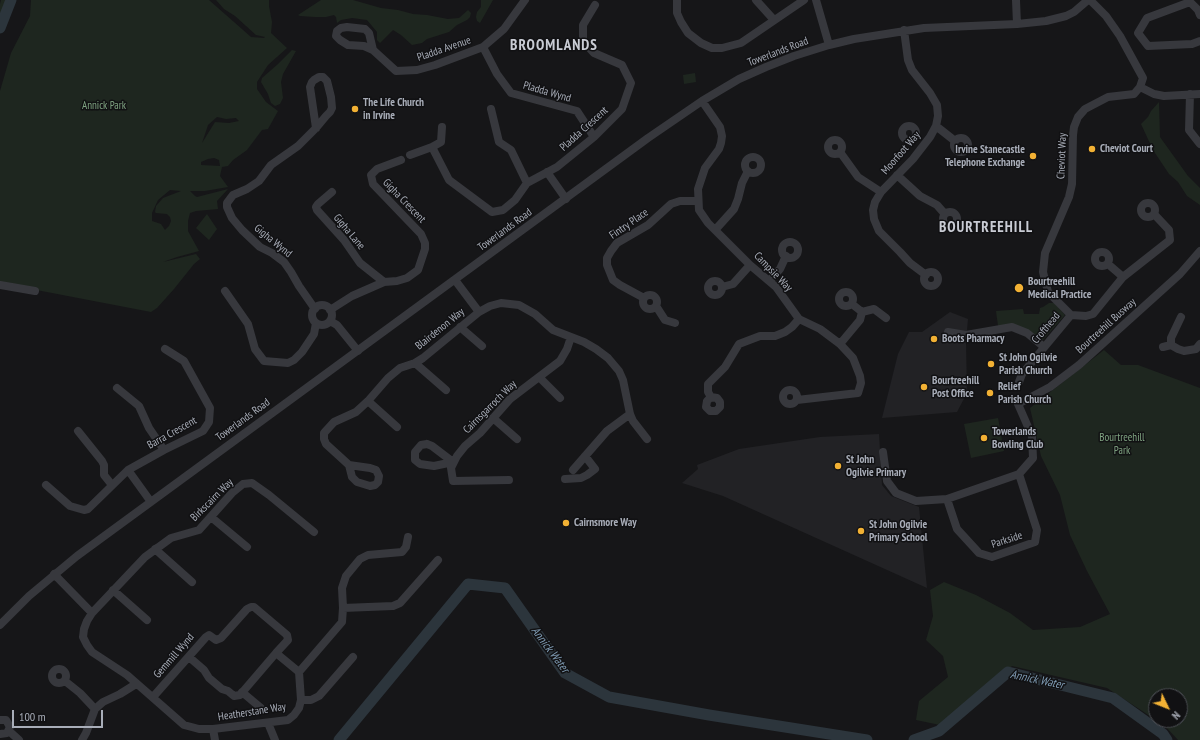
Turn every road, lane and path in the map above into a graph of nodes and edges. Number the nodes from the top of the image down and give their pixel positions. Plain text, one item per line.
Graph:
1 (525, 0) edge
2 (676, 0) edge
3 (756, 0) edge
4 (804, 0) edge
5 (816, 0) edge
6 (1016, 0) edge
7 (1089, 0) edge
8 (595, 5) dead end
9 (1200, 16) edge
10 (774, 20) junction
11 (1017, 24) junction
12 (904, 30) junction
13 (1200, 41) edge
14 (829, 45) junction
15 (483, 47) junction
16 (373, 50) dead end
17 (1140, 87) junction
18 (1190, 94) junction
19 (1200, 94) edge
20 (702, 101) junction
21 (491, 109) dead end
22 (936, 126) junction
23 (442, 127) dead end
24 (316, 128) junction
25 (594, 137) junction
26 (915, 137) dead end
27 (955, 140) dead end
28 (924, 144) junction
29 (1200, 144) edge
30 (432, 147) junction
31 (840, 152) dead end
32 (410, 155) dead end
33 (401, 160) dead end
34 (748, 171) dead end
35 (547, 172) junction
36 (897, 175) junction
37 (527, 183) junction
38 (332, 192) dead end
39 (881, 192) junction
40 (566, 199) junction
41 (698, 201) junction
42 (944, 213) dead end
43 (1154, 214) dead end
44 (716, 230) junction
45 (1200, 251) edge
46 (786, 256) dead end
47 (750, 264) junction
48 (1108, 264) dead end
49 (926, 275) dead end
50 (1123, 278) junction
51 (455, 280) junction
52 (769, 281) junction
53 (384, 282) junction
54 (0, 285) edge
55 (722, 287) dead end
56 (35, 291) dead end
57 (225, 291) dead end
58 (852, 304) dead end
59 (316, 309) junction
60 (330, 310) junction
61 (479, 312) junction
62 (862, 312) junction
63 (1070, 315) junction
64 (1182, 317) dead end
65 (886, 318) dead end
66 (799, 319) junction
67 (330, 321) junction
68 (316, 323) junction
69 (675, 323) dead end
70 (460, 327) junction
71 (948, 332) dead end
72 (571, 337) junction
73 (840, 344) junction
74 (1200, 344) edge
75 (482, 346) dead end
76 (1044, 347) junction
77 (165, 349) dead end
78 (358, 351) junction
79 (415, 363) junction
80 (539, 377) junction
81 (1019, 382) dead end
82 (117, 388) dead end
83 (446, 390) dead end
84 (711, 397) dead end
85 (560, 398) dead end
86 (797, 400) dead end
87 (368, 401) junction
88 (630, 414) junction
89 (493, 418) junction
90 (397, 427) dead end
91 (78, 431) dead end
92 (517, 438) dead end
93 (647, 439) dead end
94 (164, 450) junction
95 (883, 452) dead end
96 (586, 456) junction
97 (349, 465) dead end
98 (128, 470) junction
99 (573, 470) dead end
100 (1019, 474) junction
101 (565, 479) dead end
102 (509, 480) dead end
103 (46, 485) dead end
104 (112, 485) junction
105 (947, 499) junction
106 (151, 502) junction
107 (211, 517) junction
108 (314, 532) dead end
109 (408, 537) dead end
110 (247, 547) dead end
111 (155, 549) junction
112 (438, 560) dead end
113 (54, 574) junction
114 (192, 582) dead end
115 (114, 590) junction
116 (343, 608) junction
117 (92, 613) junction
118 (147, 620) dead end
119 (0, 625) edge
120 (276, 653) junction
121 (189, 657) junction
122 (354, 657) dead end
123 (299, 672) junction
124 (65, 681) dead end
125 (136, 684) junction
126 (240, 694) junction
127 (153, 697) junction
128 (301, 700) junction
129 (261, 708) dead end
130 (95, 709) junction
131 (0, 720) edge
132 (268, 722) junction
133 (213, 729) junction
134 (9, 731) junction
135 (0, 734) edge
136 (20, 740) edge
137 (82, 740) edge
138 (215, 740) edge
139 (275, 740) edge

1 - 15 street
2 - 10 street
3 - 10 street
4 - 10 street
5 - 14 street
6 - 11 street
7 - 11 street, Towerlands Road
7 - 17 street
8 - 25 street, Pladda Crescent
9 - 13 street
11 - 12 street, Towerlands Road
12 - 14 street, Towerlands Road
12 - 22 street
14 - 20 street, Towerlands Road
15 - 16 street, Pladda Avenue
15 - 25 street, Pladda Wynd
17 - 18 street
17 - 63 street, Cheviot Way
18 - 19 street
18 - 29 street
20 - 40 street, Towerlands Road
20 - 41 street, Campsie Way
21 - 37 street
22 - 27 street
22 - 28 street, Moorfoot Way
23 - 30 street
24 - 24 street
24 - 59 street, Gigha Wynd
25 - 35 street, Pladda Crescent
26 - 28 street
28 - 36 street, Moorfoot Way
30 - 32 street
30 - 37 street
31 - 39 street
33 - 53 street, Gigha Crescent
34 - 44 street
35 - 37 street, Pladda Crescent
35 - 40 street
36 - 39 street, Moorfoot Way
36 - 42 street
38 - 53 street, Gigha Lane
39 - 49 street, Moorfoot Way
40 - 51 street, Towerlands Road
41 - 44 street, Campsie Way
41 - 69 street, Fintry Place
43 - 50 street
44 - 47 street, Campsie Way
45 - 100 street, Bourtreehill Busway
46 - 52 street
47 - 52 street, Campsie Way
47 - 55 street
48 - 50 street
50 - 63 street
51 - 61 street, Blairdenon Way
51 - 78 street, Towerlands Road
52 - 66 street, Campsie Way
53 - 60 street, Gigha Crescent
54 - 56 street
57 - 68 street
58 - 62 street
59 - 60 street
59 - 68 street
60 - 67 street
61 - 70 street, Blairdenon Way
61 - 72 street
62 - 65 street
62 - 73 street
63 - 76 street, Crofthead
64 - 74 street
66 - 73 street, Campsie Way
66 - 84 street
67 - 68 street
67 - 78 street
70 - 75 street
70 - 79 street, Blairdenon Way
71 - 76 street
72 - 80 street, Cairnsgarroch Way
72 - 88 street
73 - 86 street, Campsie Way
76 - 81 street, Crofthead
77 - 94 street, Barra Crescent
78 - 106 street, Towerlands Road
79 - 83 street
79 - 87 street, Blairdenon Way
80 - 85 street
80 - 89 street, Cairnsgarroch Way
82 - 94 street
87 - 90 street
87 - 97 street, Blairdenon Way
88 - 93 street
88 - 96 street
89 - 92 street
89 - 102 street, Cairnsgarroch Way
91 - 104 street
94 - 98 street, Barra Crescent
95 - 105 street
96 - 99 street
96 - 101 street
98 - 104 street, Barra Crescent
98 - 106 street
100 - 105 street
100 - 105 street, Parkside
103 - 104 street, Barra Crescent
106 - 113 street, Towerlands Road
107 - 108 street, Birkscairn Way
107 - 110 street
107 - 111 street, Birkscairn Way
109 - 116 street
111 - 114 street
111 - 115 street, Birkscairn Way
112 - 116 street
113 - 117 street
113 - 119 street, Towerlands Road
115 - 117 street, Birkscairn Way
115 - 118 street
116 - 123 street
117 - 125 street, Heatherstane Way
120 - 121 street, Gemmill Wynd
120 - 123 street
120 - 126 street, Gemmill Wynd
121 - 126 street
121 - 127 street, Gemmill Wynd
122 - 128 street
123 - 128 street, Heatherstane Way
124 - 130 street
125 - 127 street, Heatherstane Way
125 - 130 street
126 - 129 street
127 - 133 street, Heatherstane Way
128 - 132 street, Heatherstane Way
130 - 137 street
131 - 134 street
132 - 133 street, Heatherstane Way
132 - 139 street
133 - 138 street, Heatherstane Way
134 - 135 street
134 - 136 street

